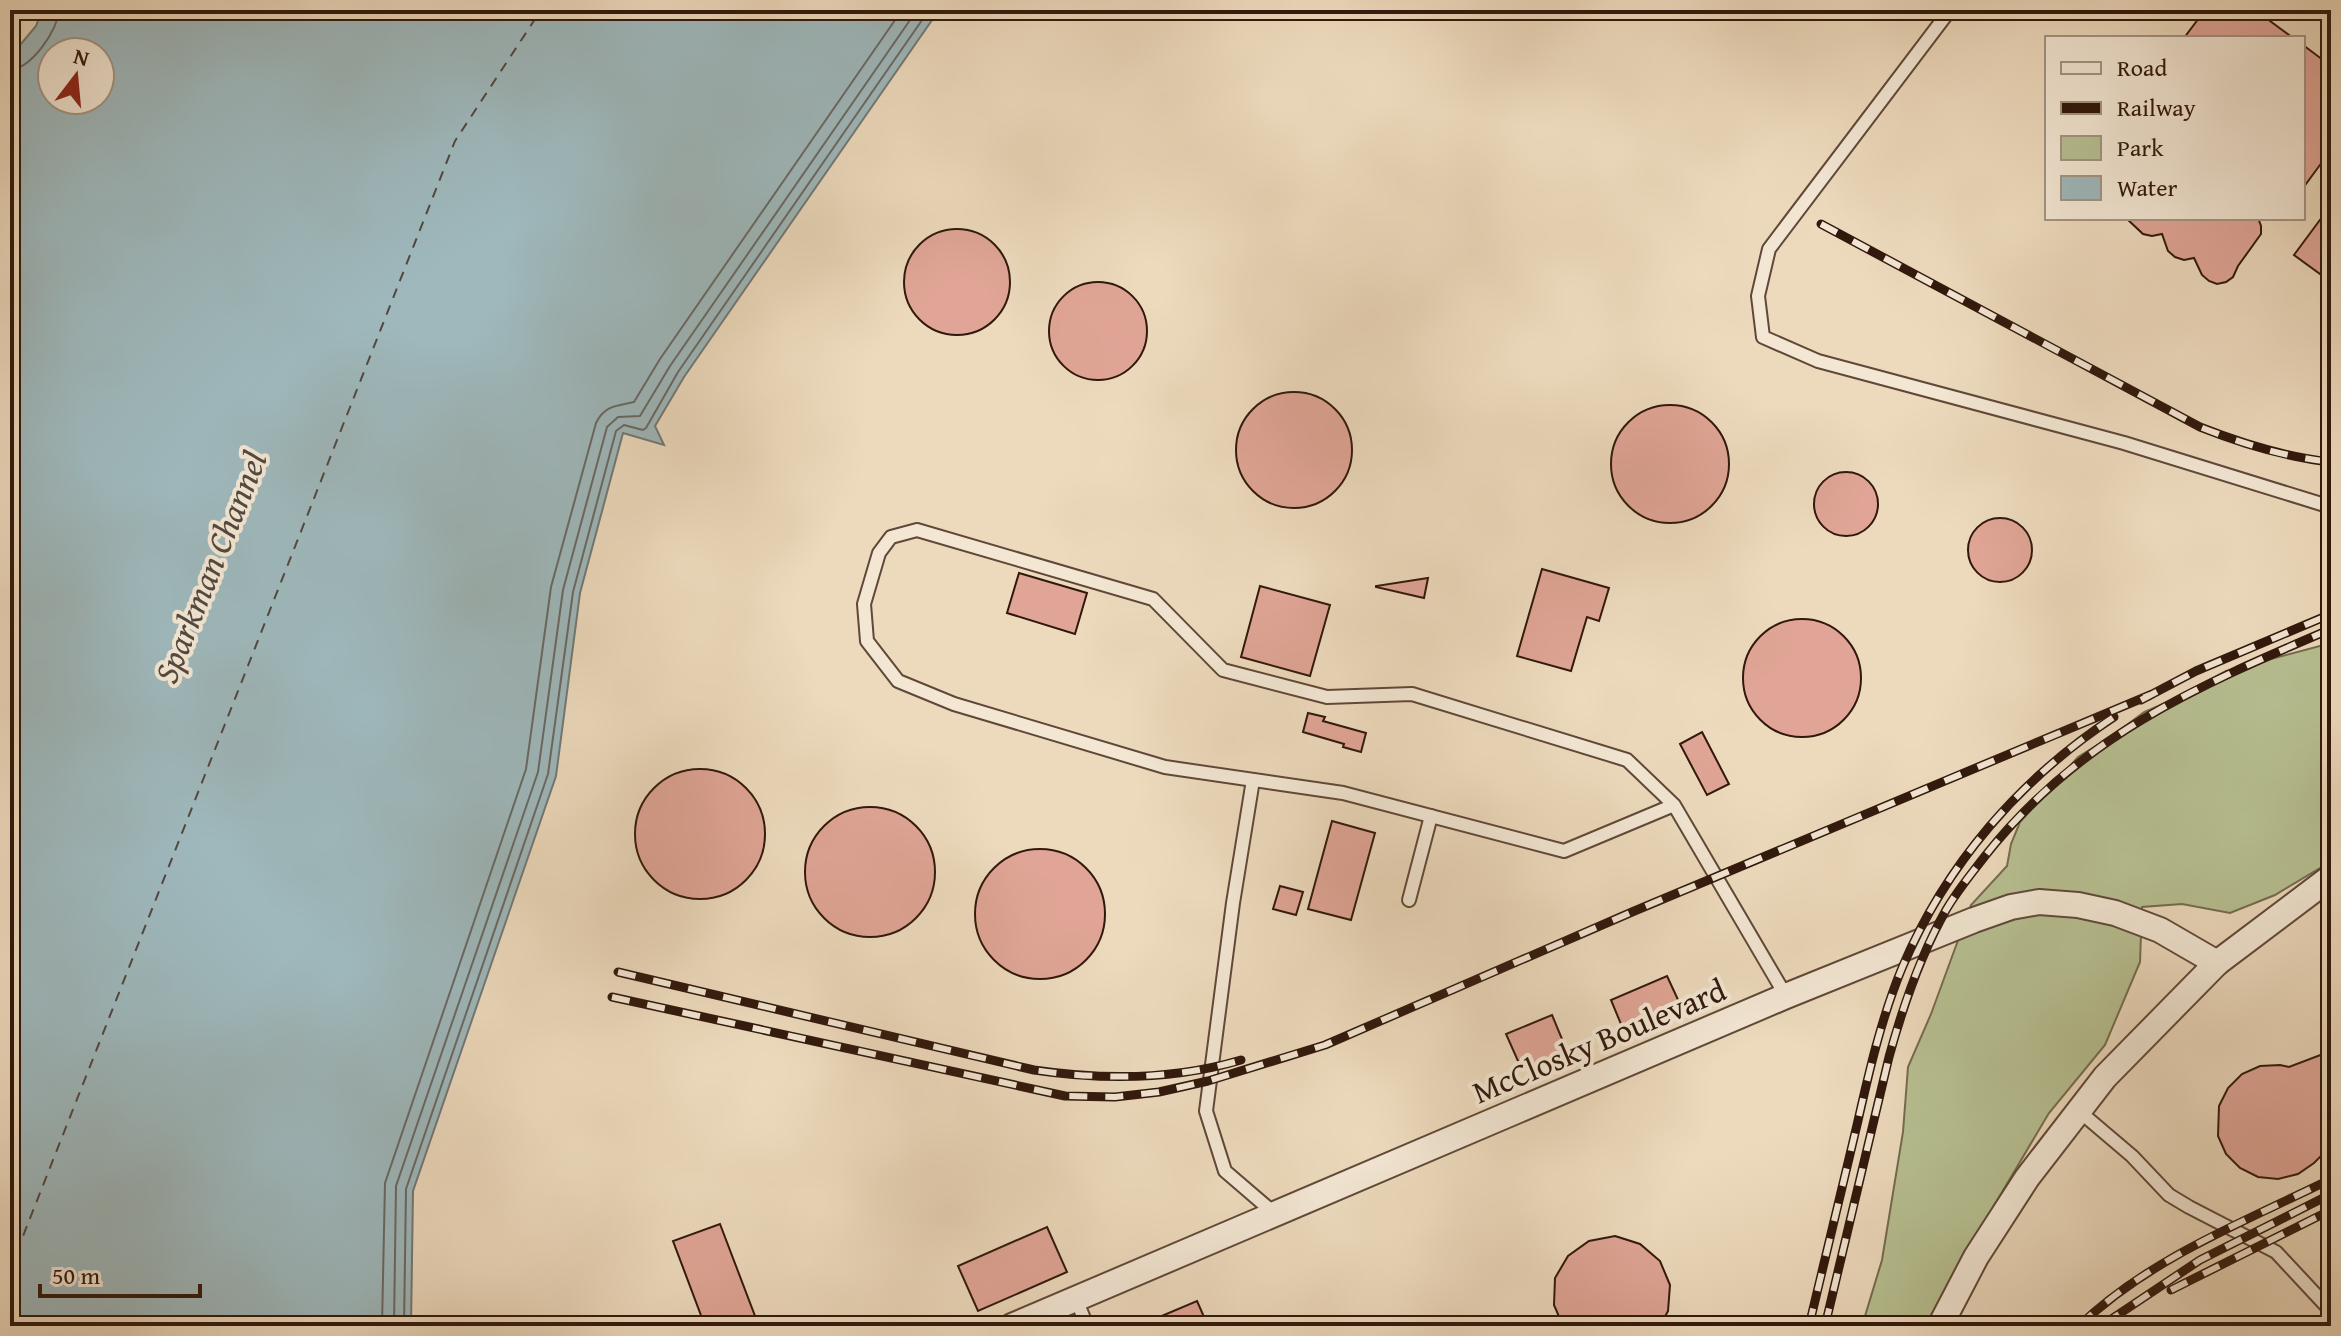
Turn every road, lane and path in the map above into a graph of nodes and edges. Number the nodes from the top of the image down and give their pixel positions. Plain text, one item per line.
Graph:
1 (1950, 10) edge
2 (2331, 507) edge
3 (1253, 780) junction
4 (1674, 805) junction
5 (1431, 816) junction
6 (2331, 877) edge
7 (1409, 900) dead end
8 (2217, 963) junction
9 (1786, 996) junction
10 (2079, 1111) junction
11 (1275, 1214) junction
12 (1076, 1299) junction
13 (2331, 1311) edge
14 (1020, 1324) edge
15 (1087, 1326) edge
16 (1940, 1326) edge

1 - 2 lane
3 - 4 lane
3 - 5 lane
3 - 11 lane
4 - 5 lane
4 - 9 lane
5 - 7 lane
6 - 8 street
8 - 9 street, McClosky Boulevard
8 - 10 street
9 - 11 street, McClosky Boulevard
10 - 13 lane
10 - 16 street
11 - 12 street, McClosky Boulevard
12 - 14 street, McClosky Boulevard
12 - 15 lane

